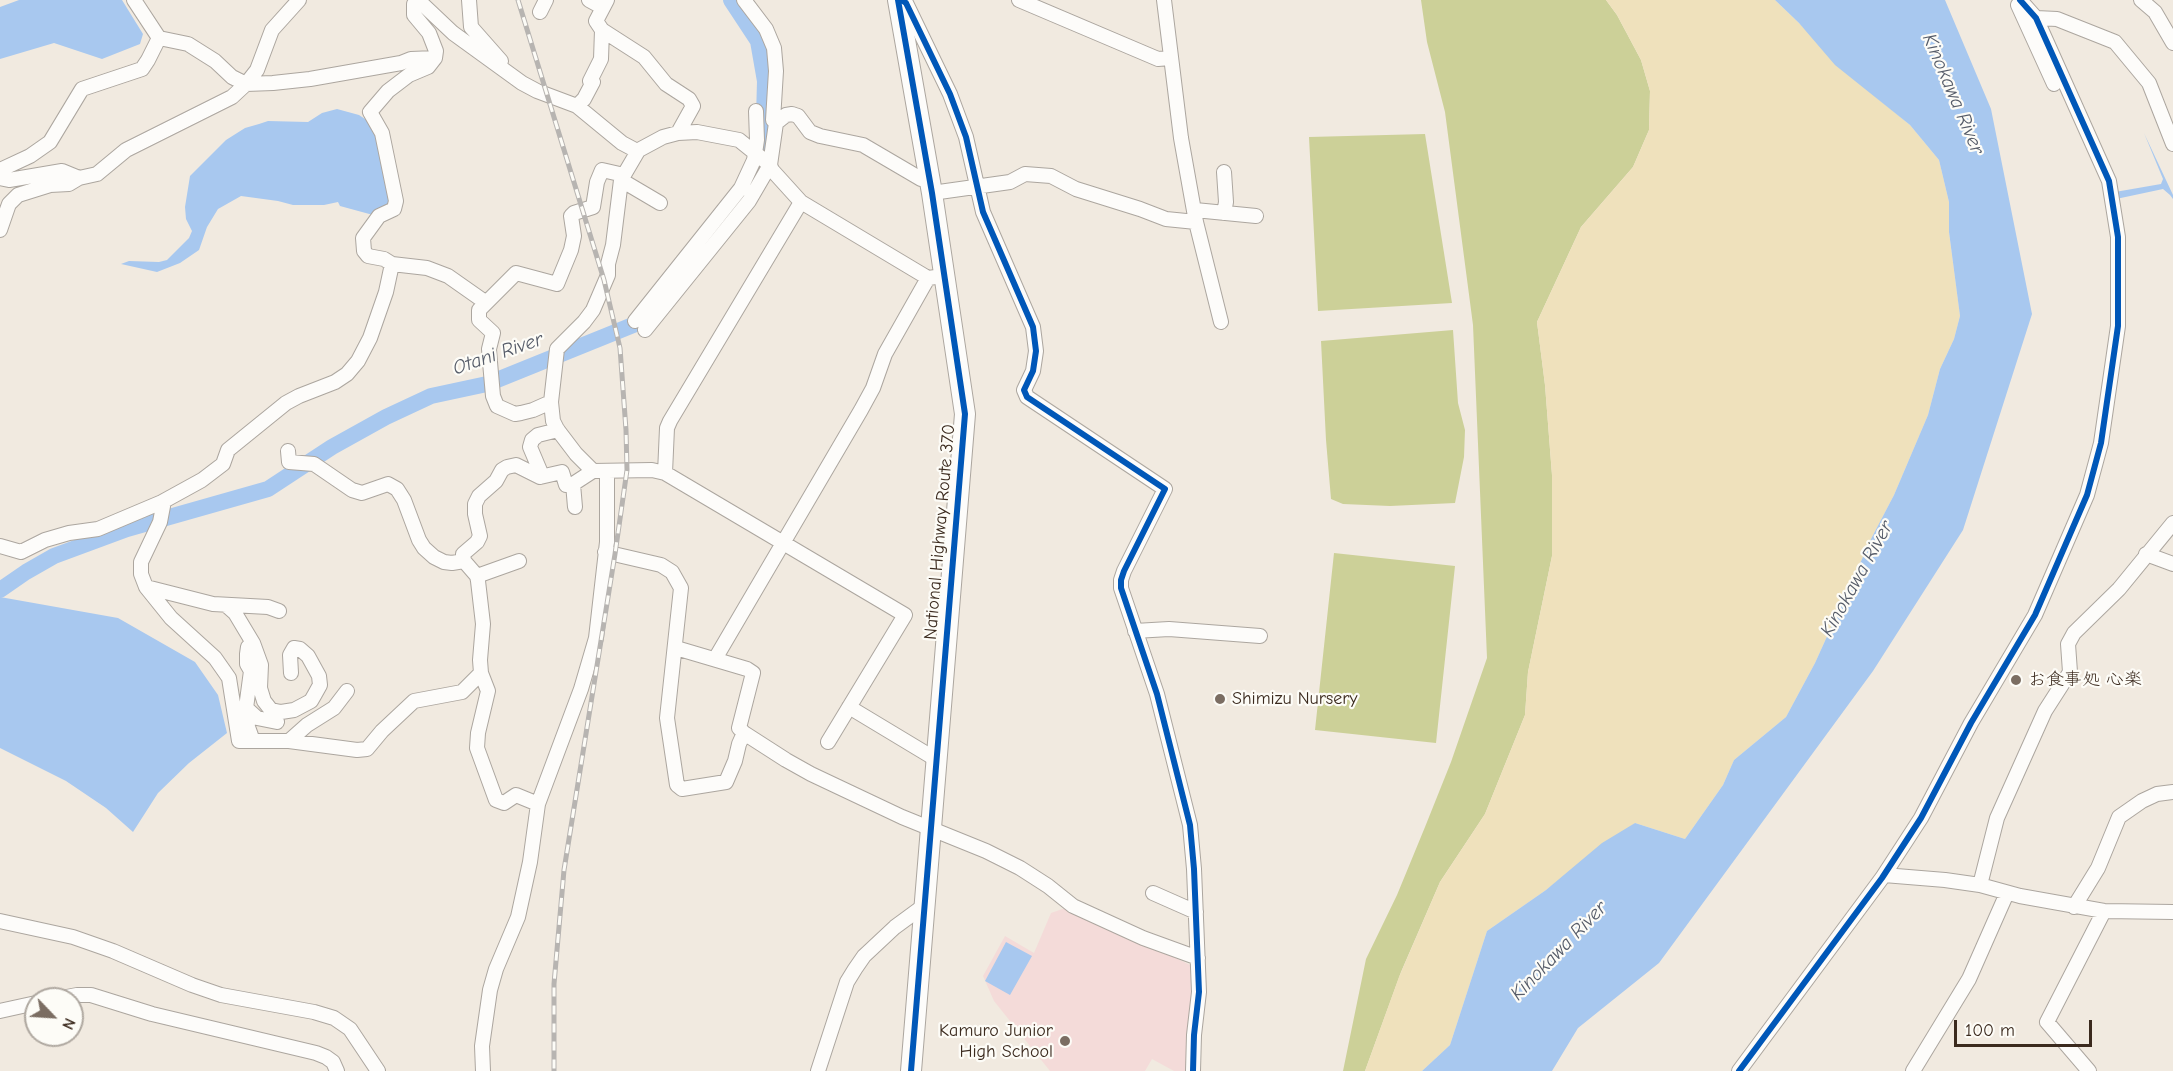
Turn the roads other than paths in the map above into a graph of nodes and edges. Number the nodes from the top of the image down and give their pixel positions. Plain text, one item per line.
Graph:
1 (134, 0) edge
2 (299, 0) edge
3 (418, 0) edge
4 (469, 0) edge
5 (589, 0) edge
6 (744, 0) edge
7 (900, 0) edge
8 (1019, 0) edge
9 (1164, 0) edge
10 (2018, 0) edge
11 (2141, 0) edge
12 (604, 4) edge
13 (2036, 18) junction
14 (602, 30) junction
15 (159, 38) junction
16 (2173, 43) edge
17 (435, 58) junction
18 (1170, 58) junction
19 (403, 63) junction
20 (413, 74) junction
21 (246, 84) junction
22 (2054, 84) dead end
23 (539, 92) junction
24 (577, 106) junction
25 (756, 111) dead end
26 (776, 123) junction
27 (678, 133) junction
28 (2173, 144) edge
29 (638, 151) junction
30 (762, 160) junction
31 (0, 170) edge
32 (1224, 172) dead end
33 (622, 177) junction
34 (0, 178) edge
35 (79, 178) junction
36 (930, 186) junction
37 (977, 186) junction
38 (801, 202) junction
39 (660, 203) dead end
40 (1224, 213) junction
41 (1196, 216) junction
42 (1256, 216) dead end
43 (0, 230) edge
44 (392, 264) junction
45 (936, 277) junction
46 (485, 302) junction
47 (1221, 322) dead end
48 (550, 402) junction
49 (558, 430) junction
50 (288, 451) dead end
51 (600, 471) junction
52 (665, 473) junction
53 (540, 477) junction
54 (573, 484) junction
55 (164, 501) junction
56 (575, 507) dead end
57 (2173, 523) edge
58 (783, 542) junction
59 (0, 546) edge
60 (605, 552) junction
61 (2146, 554) junction
62 (464, 561) junction
63 (519, 561) dead end
64 (2173, 564) edge
65 (477, 576) junction
66 (146, 587) junction
67 (226, 605) junction
68 (279, 611) dead end
69 (1135, 631) junction
70 (1260, 636) dead end
71 (253, 643) junction
72 (675, 648) junction
73 (715, 659) junction
74 (291, 673) dead end
75 (481, 673) junction
76 (347, 691) dead end
77 (849, 707) junction
78 (246, 708) junction
79 (277, 722) dead end
80 (744, 733) junction
81 (253, 741) junction
82 (289, 741) junction
83 (828, 742) dead end
84 (937, 760) junction
85 (2173, 792) edge
86 (538, 804) junction
87 (931, 829) junction
88 (1884, 875) junction
89 (1980, 885) junction
90 (1153, 893) dead end
91 (2007, 893) junction
92 (925, 905) junction
93 (2074, 907) junction
94 (2104, 911) junction
95 (1196, 912) junction
96 (2173, 912) edge
97 (0, 921) edge
98 (1198, 958) junction
99 (84, 995) edge
100 (24, 1006) edge
101 (0, 1011) edge
102 (337, 1071) edge
103 (378, 1071) edge
104 (483, 1071) edge
105 (818, 1071) edge
106 (911, 1071) edge
107 (1193, 1071) edge
108 (1739, 1071) edge
109 (1913, 1071) edge
110 (2089, 1071) edge

1 - 15 street
2 - 21 street
3 - 17 street
3 - 23 street
4 - 23 street
5 - 12 street
6 - 26 street
7 - 36 highway, National Highway Route 370
7 - 37 street
8 - 18 street
9 - 18 street
10 - 13 street
10 - 22 street
11 - 16 street
12 - 14 street
13 - 28 street
13 - 88 street
14 - 24 street
14 - 27 street
15 - 21 street
15 - 31 street
17 - 19 street
17 - 20 street
18 - 41 street
19 - 20 street
19 - 21 street
20 - 44 street
21 - 35 street
23 - 24 street
24 - 29 street
25 - 30 street
26 - 30 street
26 - 36 street
27 - 29 street
27 - 30 street
29 - 33 street
30 - 30 street
30 - 38 street
32 - 40 street
33 - 39 street
33 - 46 street
33 - 48 street
34 - 35 street
35 - 43 street
36 - 37 street
36 - 45 highway, National Highway Route 370
37 - 41 street
37 - 69 street
38 - 45 street
38 - 52 street
40 - 41 street
40 - 42 street
41 - 47 street
44 - 46 street
44 - 55 street
45 - 58 street
45 - 84 highway, National Highway Route 370
46 - 48 street
48 - 49 street
49 - 51 street
49 - 53 street
50 - 62 street
51 - 52 street
51 - 54 street
51 - 60 street
52 - 58 street
53 - 54 street
53 - 62 street
54 - 56 street
55 - 59 street
55 - 66 street
57 - 61 street
58 - 73 street
58 - 77 street
60 - 72 street
60 - 86 street
61 - 64 street
61 - 89 street
62 - 65 street
63 - 65 street
65 - 75 street
66 - 67 street
66 - 81 street
67 - 68 street
67 - 71 street
69 - 70 street
69 - 95 street
71 - 74 street
71 - 78 street
72 - 73 street
72 - 80 street
73 - 80 street
75 - 82 street
75 - 86 street
76 - 82 street
77 - 83 street
77 - 84 street
78 - 79 street
78 - 81 street
80 - 87 street
81 - 82 street
84 - 87 highway, National Highway Route 370
85 - 93 street
86 - 104 street
87 - 92 highway, National Highway Route 370
87 - 98 street
88 - 89 street
88 - 108 street
89 - 91 street
90 - 95 street
91 - 93 street
91 - 109 street
92 - 105 street
92 - 106 highway, National Highway Route 370
93 - 94 street
94 - 96 street
94 - 110 street
95 - 98 street
97 - 103 street
98 - 107 street
99 - 102 street
100 - 101 street

